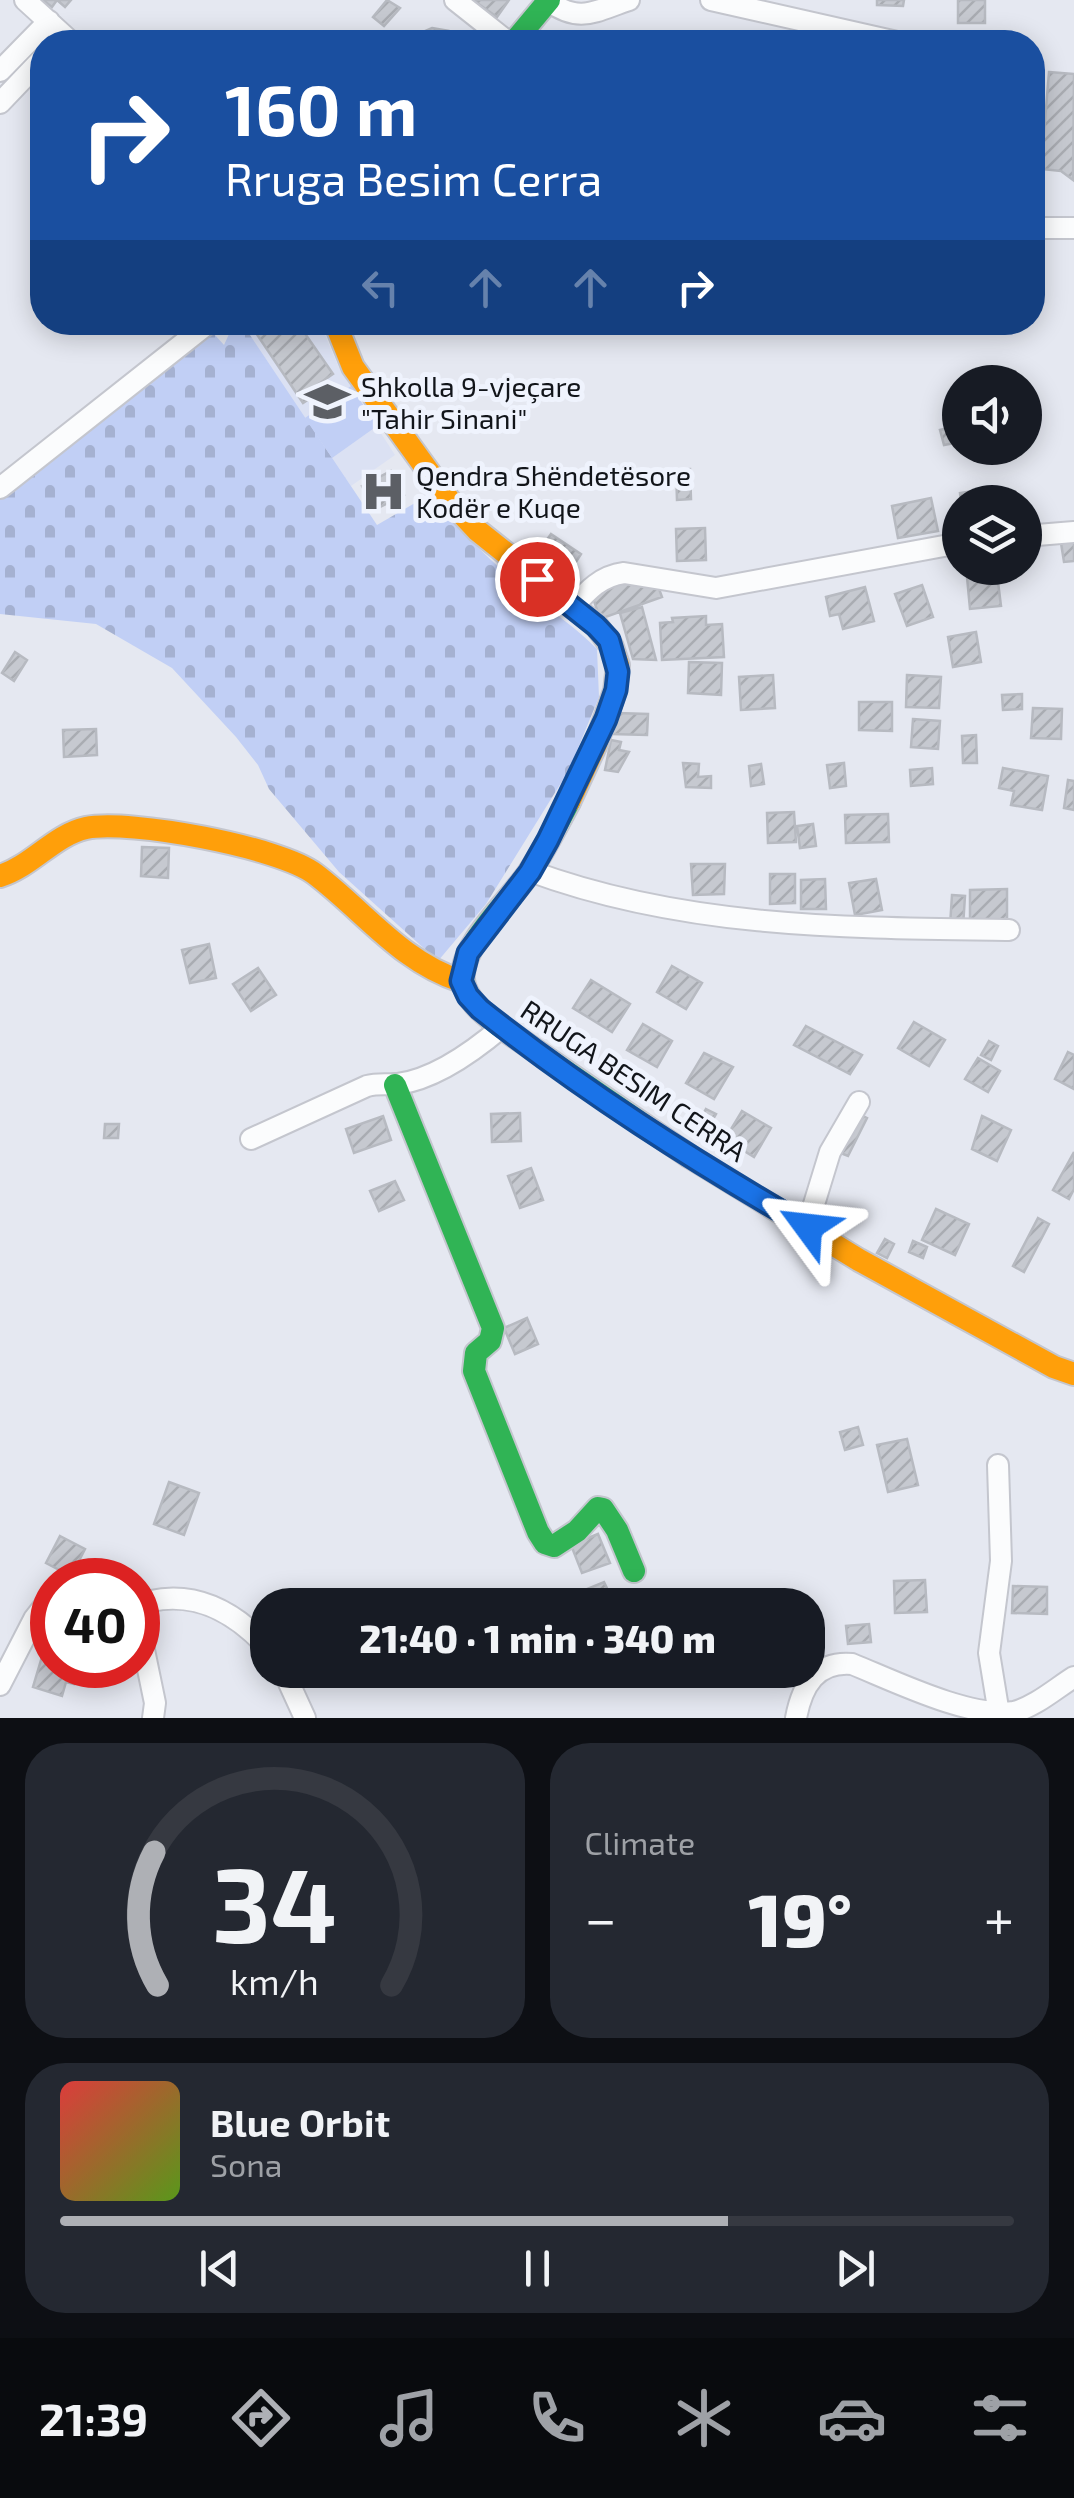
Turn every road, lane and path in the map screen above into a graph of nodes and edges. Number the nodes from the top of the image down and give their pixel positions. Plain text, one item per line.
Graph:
1 (24, 0) edge
2 (455, 0) edge
3 (548, 0) edge
4 (629, 0) edge
5 (711, 0) edge
6 (48, 21) junction
7 (39, 30) edge
8 (56, 30) edge
9 (495, 30) edge
10 (522, 30) edge
11 (849, 30) edge
12 (30, 40) edge
13 (0, 71) edge
14 (30, 72) edge
15 (0, 103) edge
16 (1045, 228) edge
17 (1074, 228) edge
18 (194, 335) edge
19 (340, 335) edge
20 (0, 488) edge
21 (1074, 532) edge
22 (1042, 535) edge
23 (942, 546) edge
24 (574, 607) junction
25 (530, 872) junction
26 (0, 876) edge
27 (1009, 930) dead end
28 (461, 981) junction
29 (502, 1026) junction
30 (395, 1084) junction
31 (859, 1102) dead end
32 (252, 1139) dead end
33 (808, 1227) junction
34 (1074, 1374) edge
35 (998, 1465) dead end
36 (634, 1570) dead end
37 (160, 1598) edge
38 (30, 1627) edge
39 (250, 1631) edge
40 (1074, 1677) edge
41 (0, 1685) edge
42 (152, 1688) edge
43 (291, 1688) edge
44 (999, 1714) junction
45 (154, 1718) edge
46 (305, 1718) edge
47 (796, 1718) edge

1 - 6 street
2 - 9 street
3 - 4 street
3 - 10 street
5 - 11 street
6 - 7 street
6 - 8 street
12 - 13 street
14 - 15 street
16 - 17 street
18 - 20 street
19 - 24 street
21 - 22 street
23 - 24 street
24 - 25 street
25 - 27 street
25 - 28 street
26 - 28 street
28 - 29 street, RRUGA BESIM CERRA
29 - 30 street
29 - 33 street, RRUGA BESIM CERRA
30 - 32 street
30 - 36 street
31 - 33 street
33 - 34 street, RRUGA BESIM CERRA
35 - 44 street
37 - 39 street
38 - 41 street
40 - 44 street
42 - 45 street
43 - 46 street
44 - 47 street

